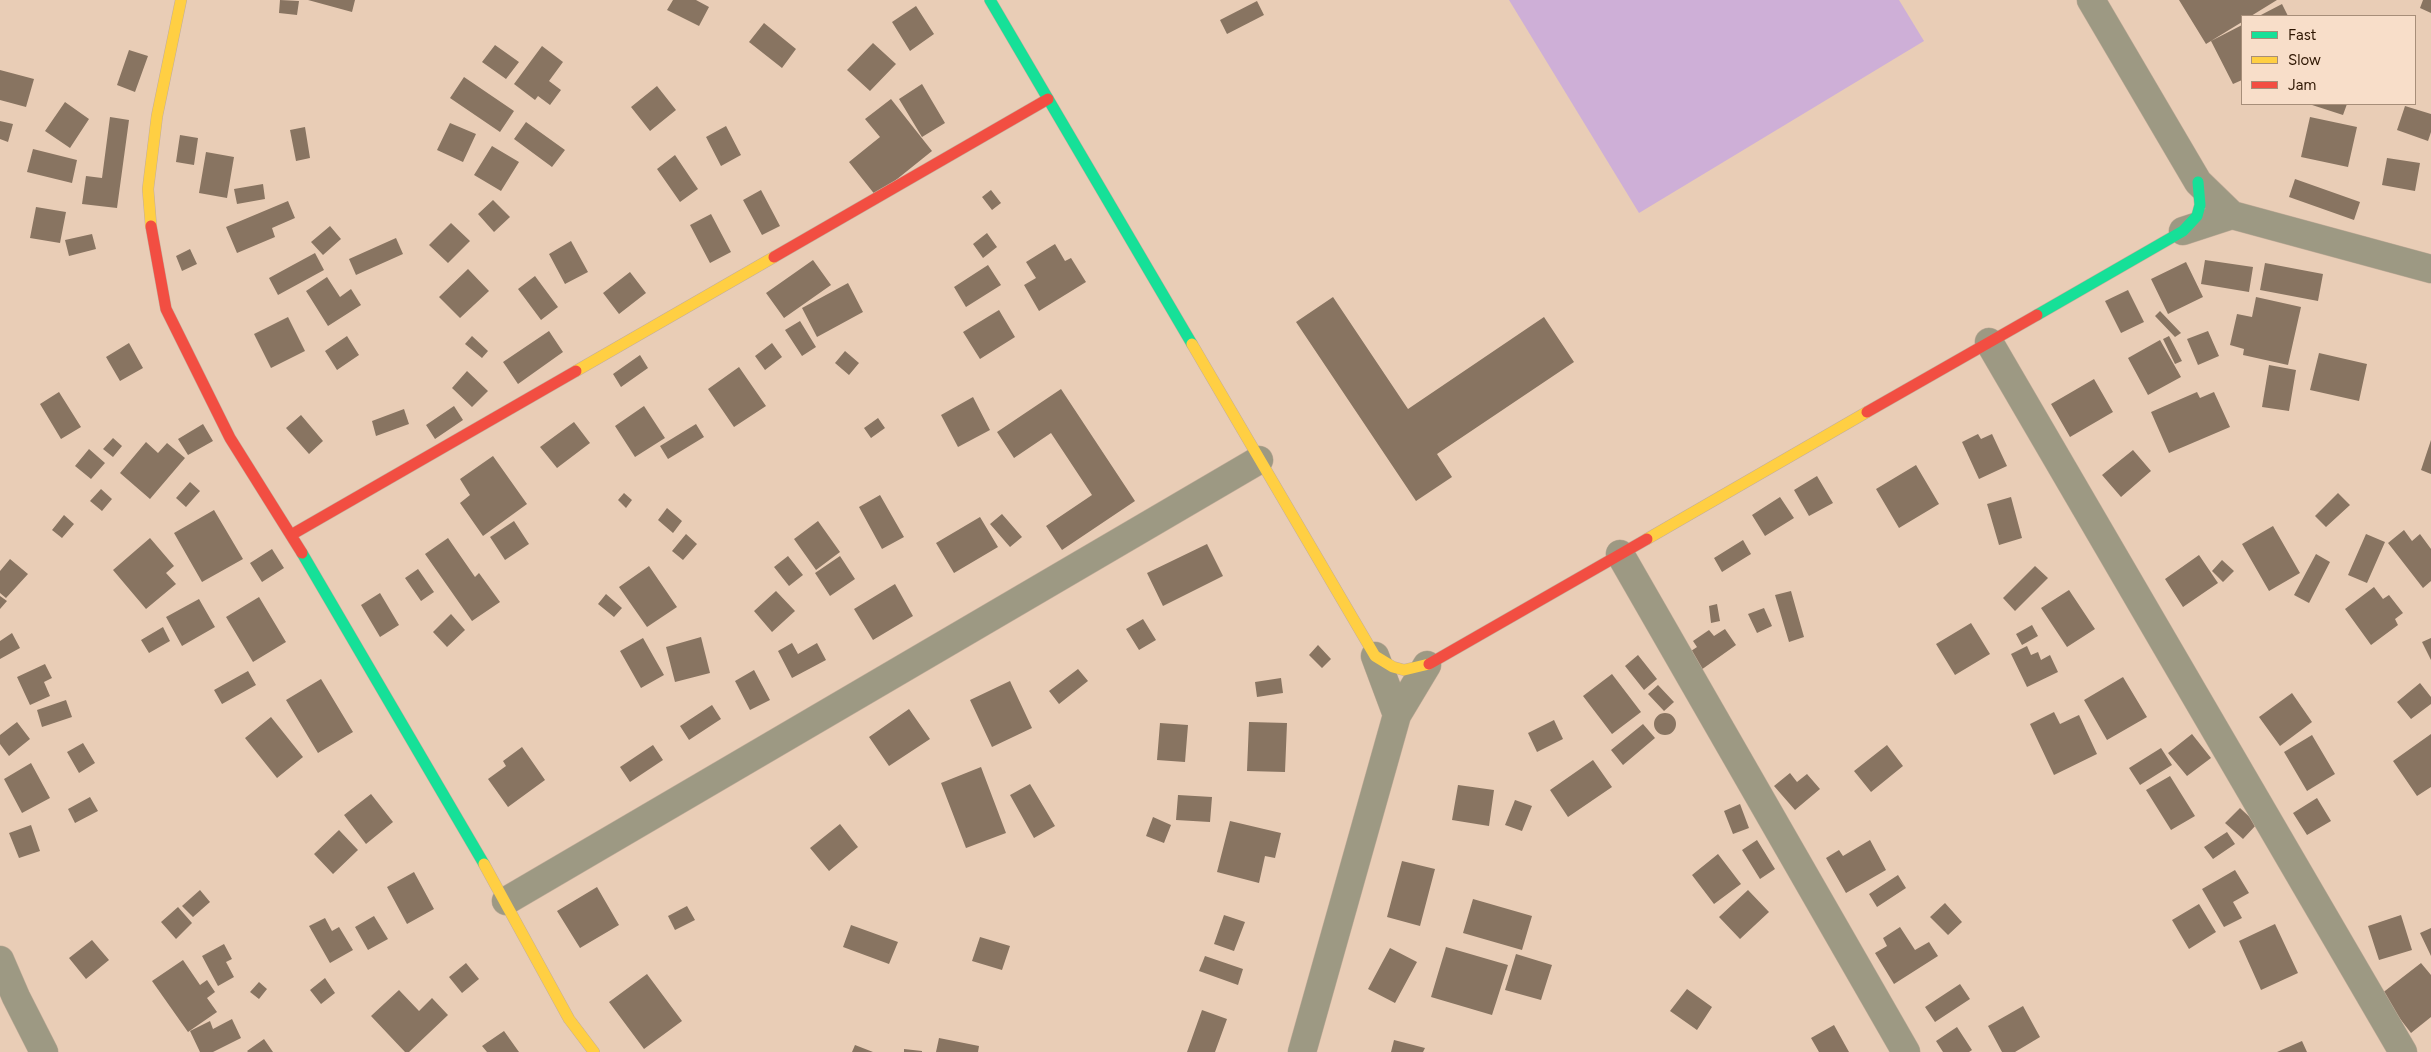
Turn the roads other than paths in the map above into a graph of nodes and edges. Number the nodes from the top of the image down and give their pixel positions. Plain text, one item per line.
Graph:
1 (181, 0) edge
2 (990, 0) edge
3 (2091, 0) edge
4 (1048, 99) junction
5 (2198, 182) junction
6 (2232, 215) junction
7 (2183, 231) junction
8 (2431, 269) edge
9 (1989, 342) junction
10 (1260, 460) junction
11 (292, 535) junction
12 (1620, 554) junction
13 (1375, 656) junction
14 (1427, 665) junction
15 (1397, 714) junction
16 (506, 901) junction
17 (0, 960) edge
18 (44, 1052) edge
19 (594, 1052) edge
20 (1302, 1052) edge
21 (1906, 1052) edge
22 (2402, 1052) edge

1 - 11 street
2 - 4 street
3 - 5 street
4 - 10 street
4 - 11 street
5 - 6 street
5 - 7 street
6 - 7 street
6 - 8 street
7 - 9 street
9 - 12 street
9 - 22 street
10 - 13 street
10 - 16 street
11 - 16 street
12 - 14 street
12 - 21 street
13 - 14 street
13 - 15 street
14 - 15 street
15 - 20 street
16 - 19 street
17 - 18 street

